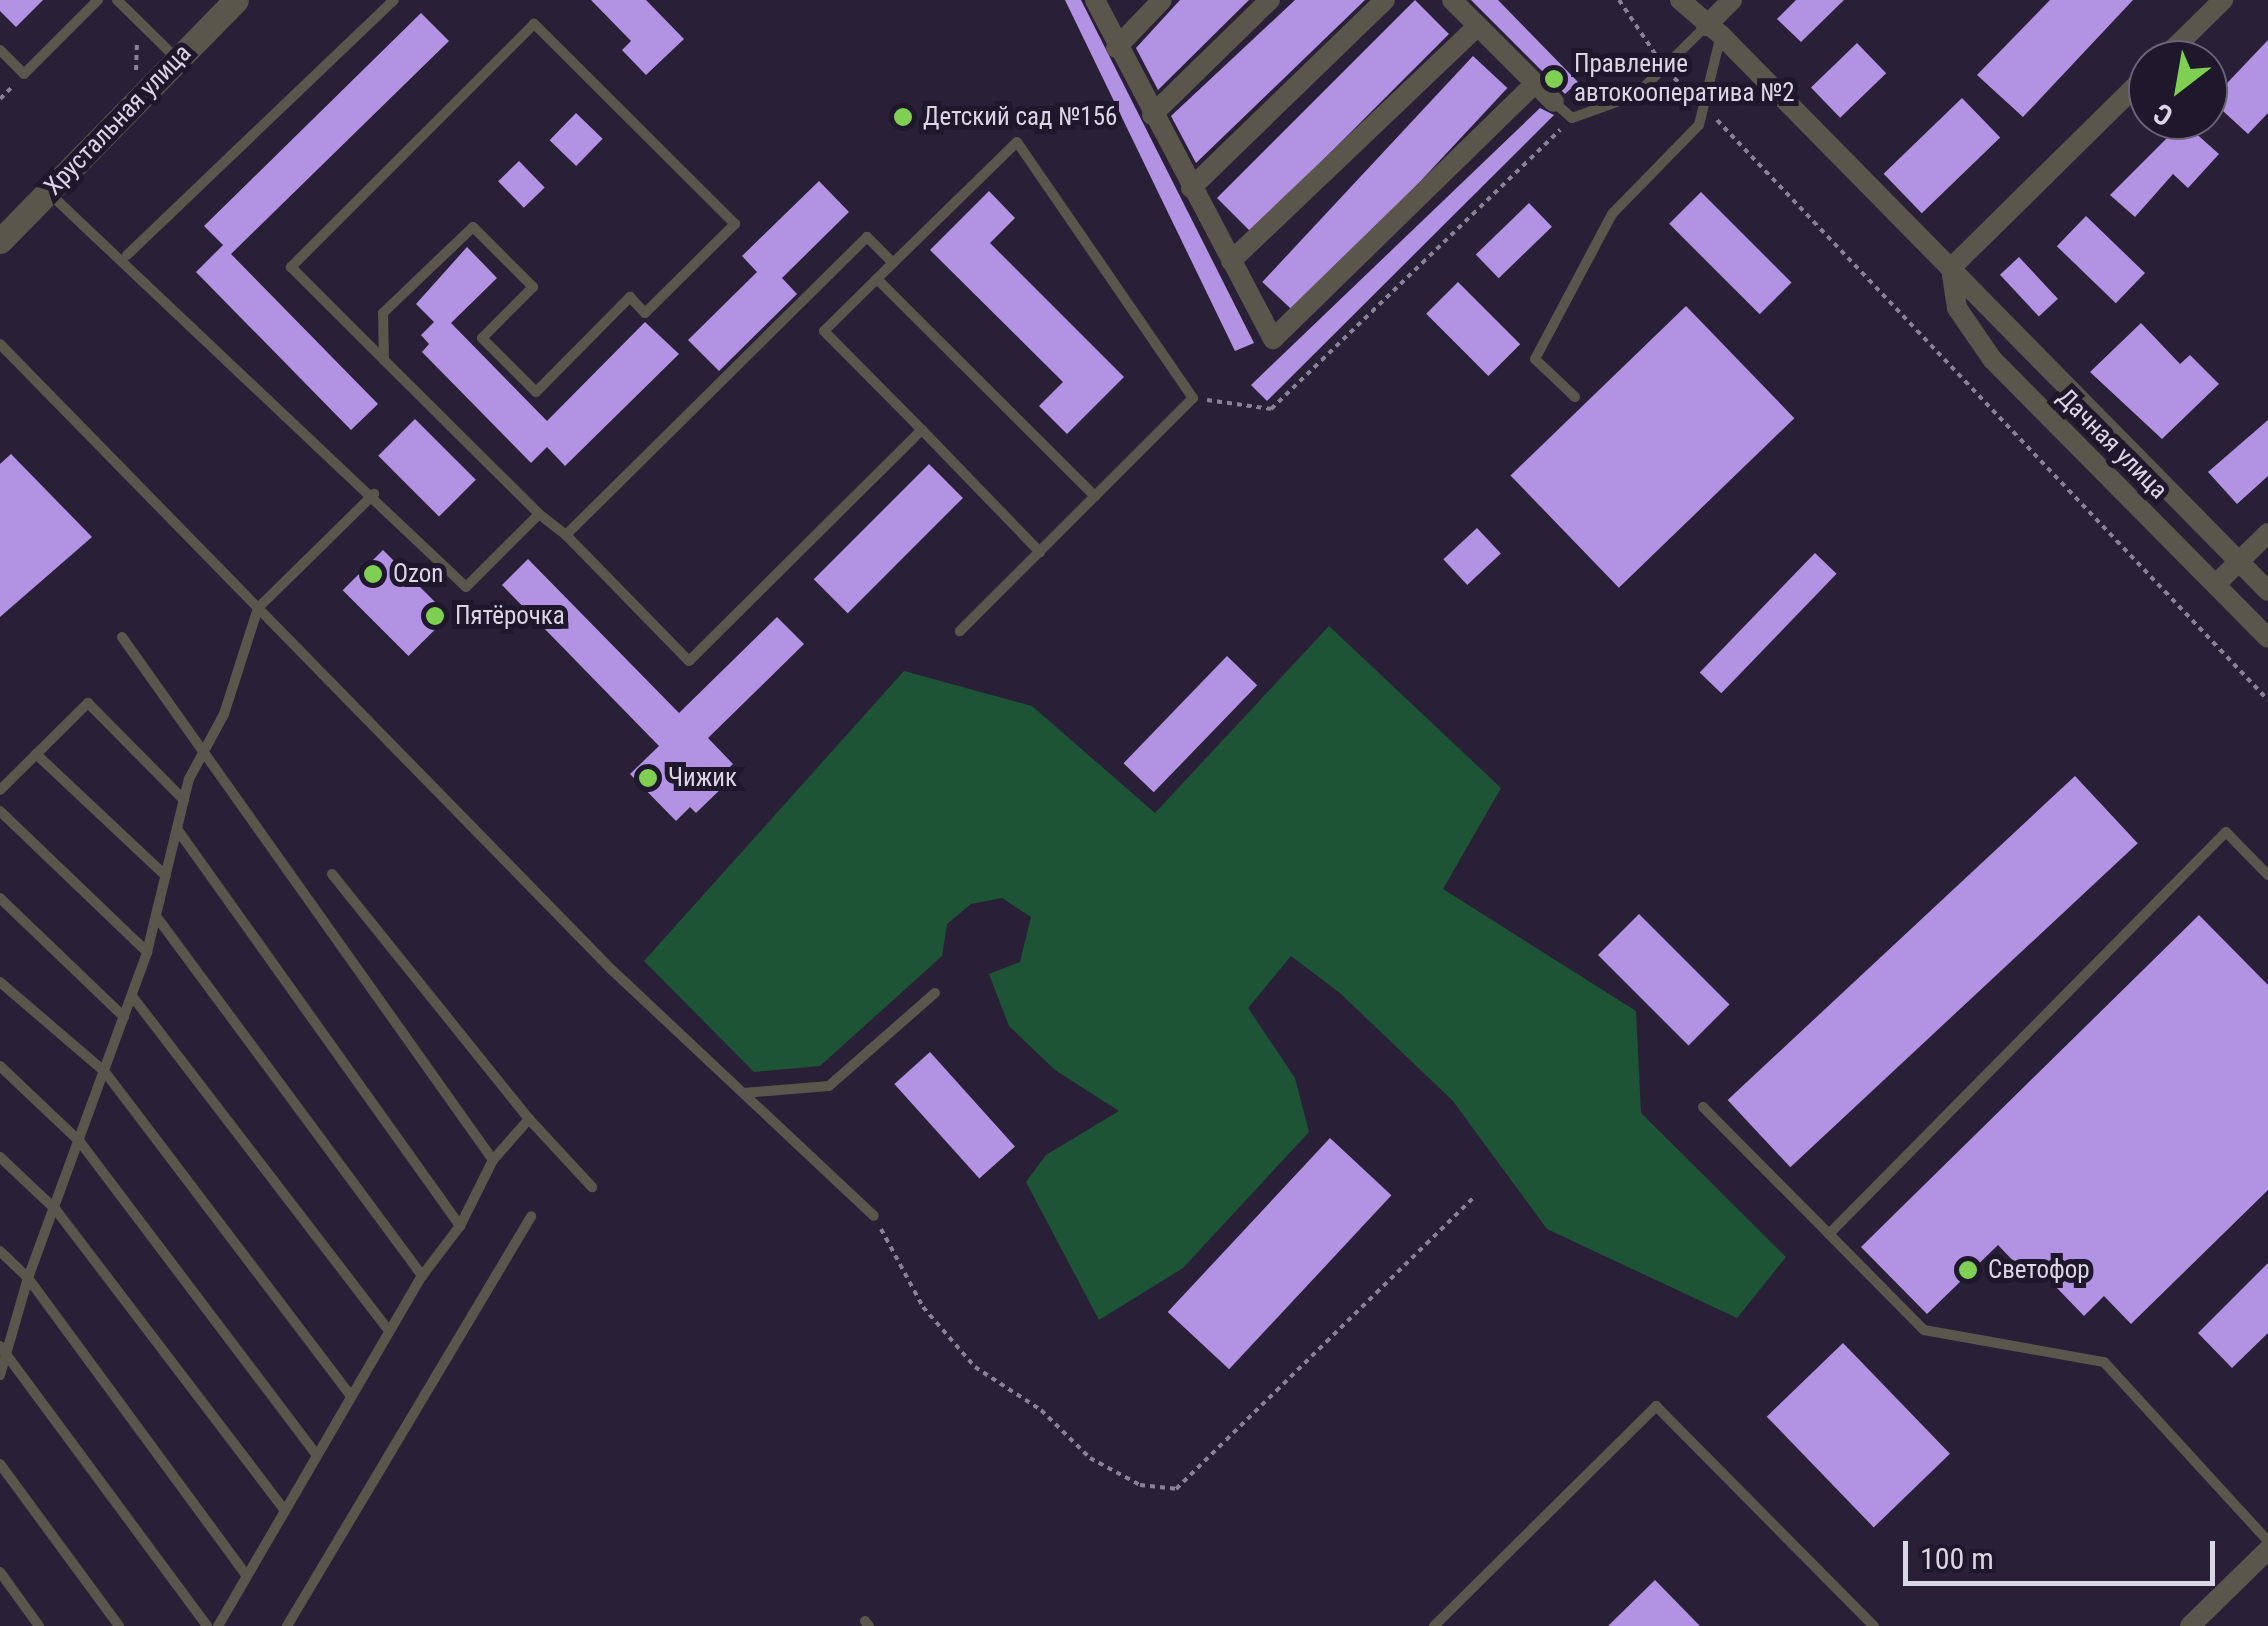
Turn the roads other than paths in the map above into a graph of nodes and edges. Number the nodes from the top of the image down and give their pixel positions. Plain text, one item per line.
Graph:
1 (98, 0) edge
2 (117, 0) edge
3 (236, 0) edge
4 (394, 0) edge
5 (1095, 0) edge
6 (1162, 0) edge
7 (1270, 0) edge
8 (1385, 0) edge
9 (1452, 0) edge
10 (1680, 0) edge
11 (1732, 0) edge
12 (2223, 0) edge
13 (1478, 26) junction
14 (1713, 30) junction
15 (2182, 40) edge
16 (1116, 48) junction
17 (0, 50) edge
18 (176, 59) junction
19 (1536, 83) junction
20 (2128, 94) edge
21 (1554, 102) joint
22 (1152, 115) junction
23 (1192, 188) junction
24 (48, 192) junction
25 (0, 241) edge
26 (127, 255) dead end
27 (1231, 261) junction
28 (893, 263) junction
29 (1951, 268) junction
30 (877, 279) junction
31 (0, 344) edge
32 (384, 360) junction
33 (1575, 397) dead end
34 (922, 430) junction
35 (374, 494) junction
36 (1096, 496) junction
37 (539, 514) junction
38 (2268, 533) edge
39 (566, 536) junction
40 (1040, 552) junction
41 (2239, 561) junction
42 (2216, 584) junction
43 (2268, 591) edge
44 (258, 608) junction
45 (960, 631) dead end
46 (122, 637) dead end
47 (2268, 638) edge
48 (36, 754) junction
49 (202, 755) junction
50 (0, 790) edge
51 (184, 800) junction
52 (0, 810) edge
53 (177, 830) junction
54 (332, 874) dead end
55 (2268, 874) edge
56 (166, 876) junction
57 (0, 898) edge
58 (156, 916) junction
59 (147, 952) junction
60 (0, 982) edge
61 (935, 993) dead end
62 (132, 996) junction
63 (124, 1017) junction
64 (0, 1066) edge
65 (105, 1072) junction
66 (744, 1093) junction
67 (1703, 1107) dead end
68 (528, 1118) junction
69 (80, 1142) junction
70 (0, 1157) edge
71 (493, 1160) junction
72 (592, 1186) dead end
73 (56, 1210) junction
74 (531, 1216) dead end
75 (874, 1216) road end
76 (460, 1226) junction
77 (1829, 1234) junction
78 (0, 1252) edge
79 (422, 1276) junction
80 (28, 1278) junction
81 (389, 1331) junction
82 (4, 1351) edge
83 (0, 1375) edge
84 (352, 1396) junction
85 (317, 1455) junction
86 (0, 1464) edge
87 (285, 1511) junction
88 (2268, 1541) edge
89 (2268, 1550) edge
90 (0, 1572) edge
91 (247, 1576) junction
92 (2198, 1623) edge
93 (38, 1626) edge
94 (119, 1626) edge
95 (206, 1626) edge
96 (218, 1626) edge
97 (287, 1626) edge
98 (1434, 1626) edge
99 (1874, 1626) edge

1 - 17 lane
2 - 18 lane
3 - 18 street, Хрустальная улица
4 - 26 lane
5 - 16 street
6 - 16 street
7 - 22 street
8 - 23 street
9 - 13 street
10 - 14 street, Дачная улица
11 - 14 street
12 - 15 street
13 - 19 street
13 - 27 street
14 - 21 lane
14 - 29 street, Дачная улица
14 - 33 lane
16 - 22 street
18 - 24 street, Хрустальная улица
19 - 21 street
19 - 27 street
20 - 29 street
22 - 23 street
23 - 27 street
24 - 25 street, Хрустальная улица
24 - 35 lane
28 - 30 lane
28 - 36 lane
28 - 39 lane
29 - 41 street, Дачная улица
29 - 42 street, Дачная улица
30 - 34 lane
30 - 36 lane
31 - 44 lane
32 - 32 lane
32 - 37 lane
34 - 39 lane
34 - 40 lane
35 - 37 lane
35 - 44 lane
36 - 40 lane
37 - 39 lane
38 - 41 street
40 - 45 lane
41 - 42 street
41 - 43 street, Дачная улица
42 - 47 street, Дачная улица
44 - 49 lane
44 - 66 lane
46 - 49 lane
48 - 50 lane
48 - 51 lane
48 - 56 lane
49 - 51 lane
49 - 71 lane
51 - 53 lane
52 - 59 lane
53 - 56 lane
53 - 76 lane
54 - 68 lane
55 - 77 lane
56 - 58 lane
57 - 63 lane
58 - 59 lane
58 - 79 lane
59 - 62 lane
60 - 65 lane
61 - 66 lane
62 - 63 lane
62 - 81 lane
63 - 65 lane
64 - 69 lane
65 - 69 lane
65 - 84 lane
66 - 75 lane
67 - 77 lane
68 - 71 lane
68 - 72 lane
69 - 73 lane
69 - 85 lane
70 - 73 lane
71 - 76 lane
73 - 80 lane
73 - 87 lane
74 - 97 lane
76 - 79 lane
77 - 88 lane
78 - 80 lane
79 - 81 lane
80 - 82 lane
80 - 91 lane
81 - 84 lane
82 - 83 lane
82 - 95 lane
84 - 85 lane
85 - 87 lane
86 - 94 lane
87 - 91 lane
89 - 92 street
90 - 93 lane
91 - 96 lane
98 - 99 lane

